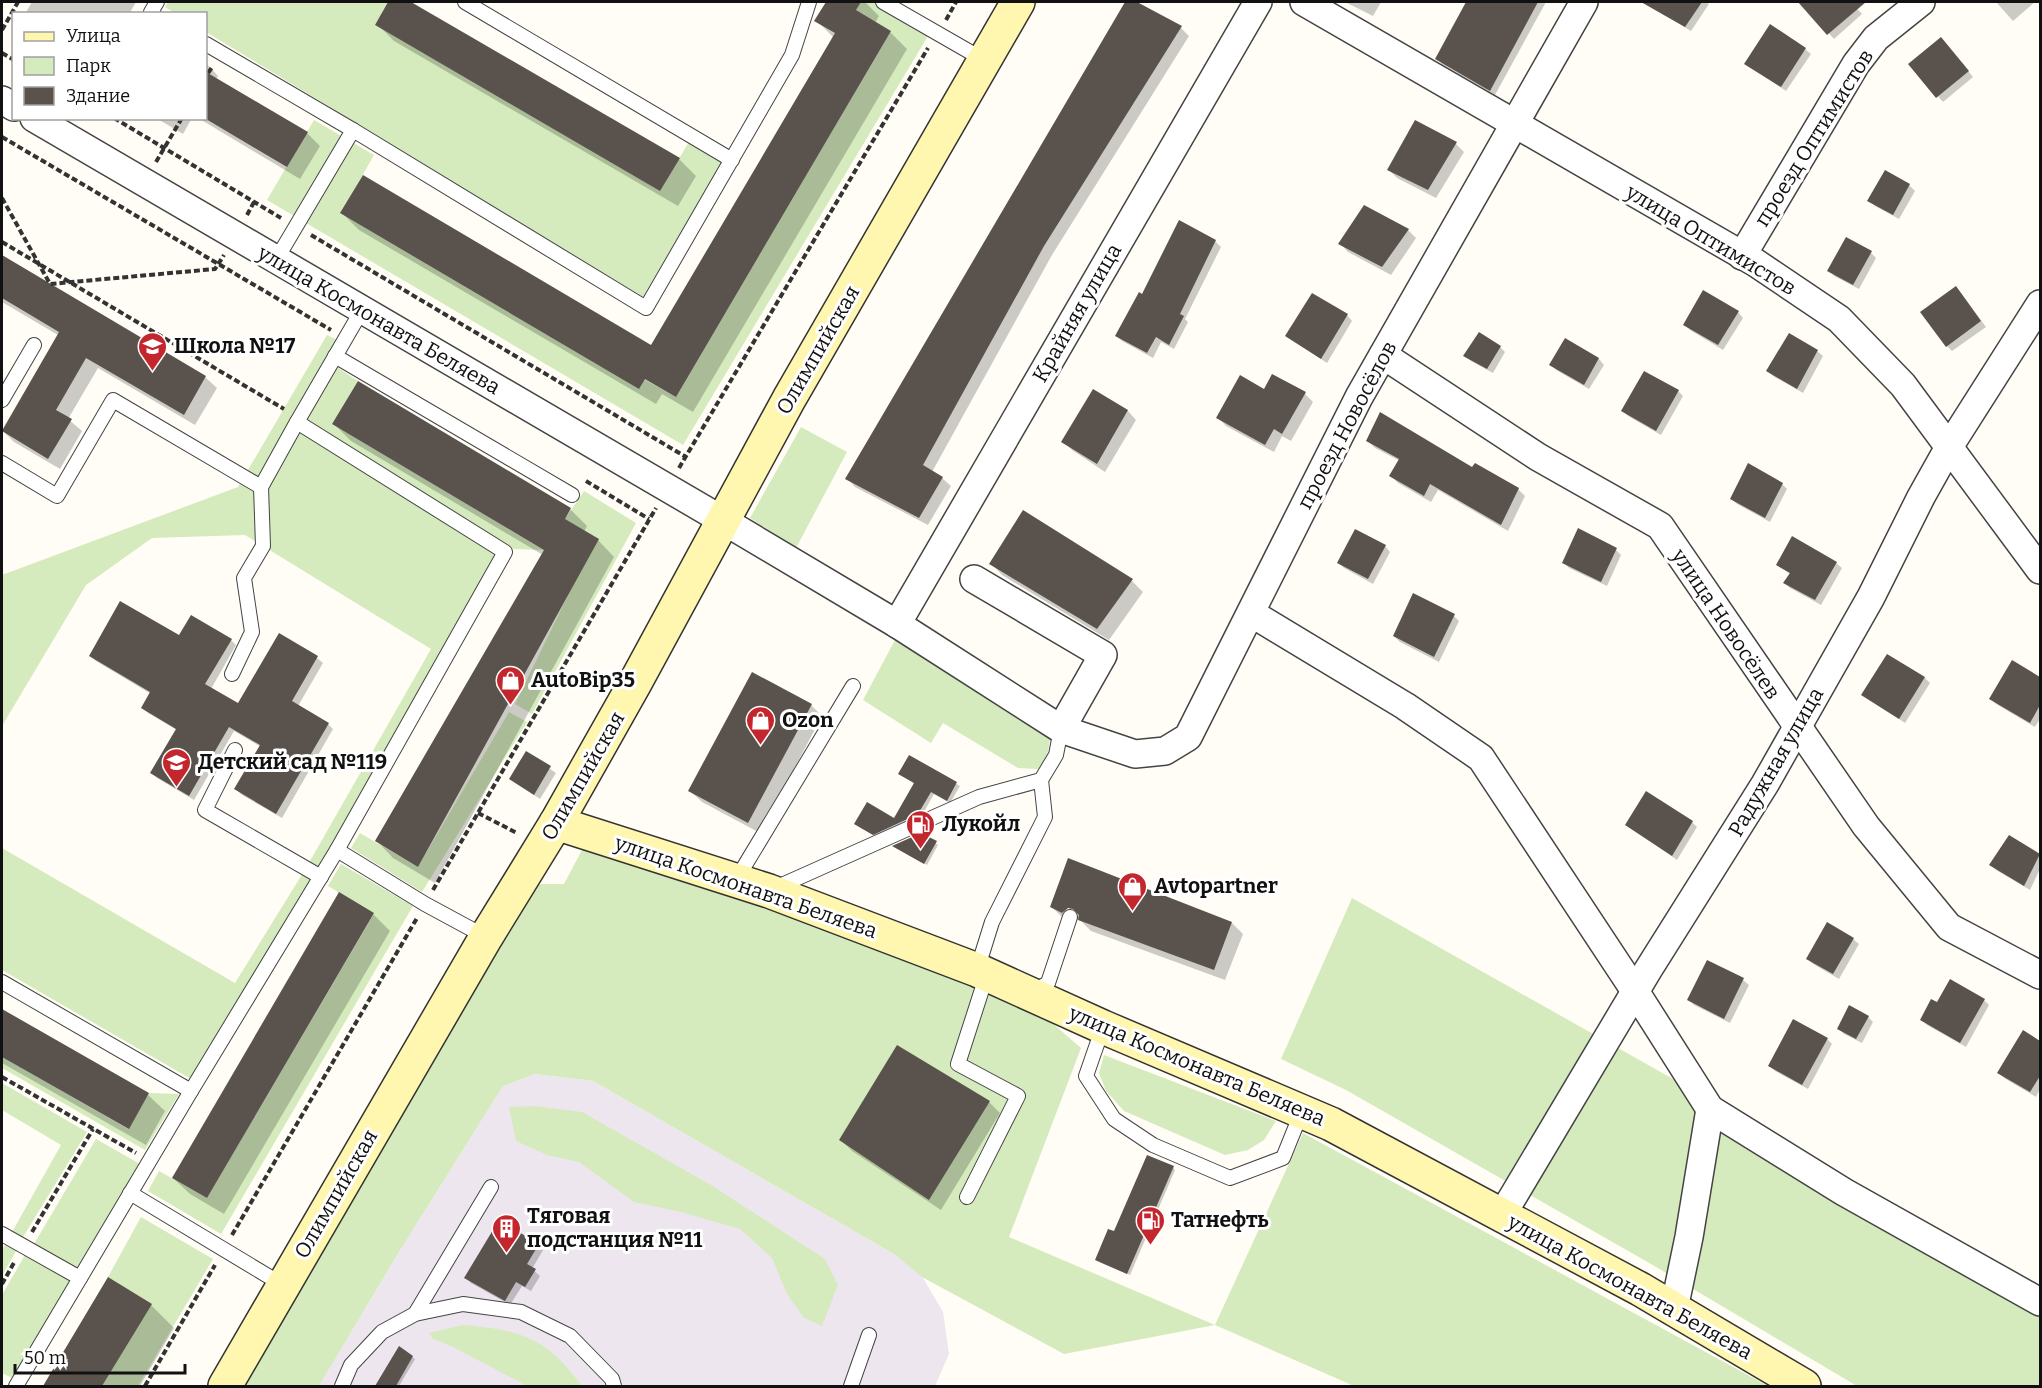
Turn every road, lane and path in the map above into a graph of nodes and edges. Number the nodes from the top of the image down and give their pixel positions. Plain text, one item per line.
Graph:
1 (465, 2) edge
2 (809, 2) edge
3 (883, 2) edge
4 (1018, 2) edge
5 (1258, 2) edge
6 (1304, 2) edge
7 (1584, 2) edge
8 (1921, 2) edge
9 (12, 12) edge
10 (2, 30) edge
11 (937, 32) junction
12 (207, 45) edge
13 (984, 60) junction
14 (37, 120) edge
15 (117, 120) edge
16 (1513, 123) junction
17 (353, 130) junction
18 (2, 136) edge
19 (732, 160) junction
20 (2, 198) edge
21 (254, 202) junction
22 (296, 227) junction
23 (235, 236) junction
24 (2, 242) edge
25 (1742, 256) junction
26 (276, 260) junction
27 (39, 264) junction
28 (218, 264) junction
29 (70, 282) junction
30 (2040, 304) edge
31 (362, 310) junction
32 (345, 339) junction
33 (34, 345) dead end
34 (1383, 355) junction
35 (335, 356) junction
36 (2, 400) edge
37 (284, 409) dead end
38 (297, 422) junction
39 (1949, 447) junction
40 (686, 456) junction
41 (2, 463) edge
42 (580, 478) dead end
43 (261, 487) junction
44 (667, 488) junction
45 (572, 495) dead end
46 (649, 519) junction
47 (724, 521) junction
48 (2040, 570) edge
49 (974, 579) dead end
50 (1251, 613) junction
51 (897, 624) junction
52 (232, 674) dead end
53 (853, 686) dead end
54 (1797, 727) junction
55 (1061, 729) junction
56 (235, 750) dead end
57 (1041, 780) junction
58 (556, 823) junction
59 (338, 850) junction
60 (321, 877) junction
61 (736, 880) junction
62 (768, 891) junction
63 (425, 904) junction
64 (1070, 917) dead end
65 (486, 937) junction
66 (982, 972) junction
67 (2040, 975) edge
68 (2, 982) edge
69 (1635, 991) junction
70 (1030, 993) junction
71 (1103, 1027) junction
72 (2, 1077) edge
73 (191, 1091) junction
74 (1710, 1109) junction
75 (1302, 1111) junction
76 (93, 1129) junction
77 (149, 1161) junction
78 (491, 1186) dead end
79 (130, 1193) junction
80 (967, 1197) dead end
81 (1502, 1215) junction
82 (2, 1234) edge
83 (24, 1246) junction
84 (224, 1250) junction
85 (80, 1278) junction
86 (2, 1284) edge
87 (283, 1285) junction
88 (2040, 1302) edge
89 (1674, 1309) junction
90 (415, 1314) junction
91 (868, 1335) dead end
92 (2, 1384) edge
93 (616, 1384) edge
94 (7, 1386) edge
95 (16, 1386) edge
96 (145, 1386) edge
97 (225, 1386) edge
98 (342, 1386) edge
99 (851, 1386) edge
100 (1804, 1386) edge

1 - 19 lane
2 - 19 lane
3 - 11 lane
4 - 13 main road, Олимпийская
5 - 51 street, Крайняя улица
6 - 16 street, улица Оптимистов
7 - 16 street, проезд Новосёлов
8 - 25 street, проезд Оптимистов
9 - 10 path
11 - 13 lane
11 - 40 path
12 - 17 lane
13 - 47 main road, Олимпийская
14 - 23 street, улица Космонавта Беляева
15 - 21 path
16 - 25 street, улица Оптимистов
16 - 34 street, проезд Новосёлов
17 - 19 lane
17 - 22 lane
18 - 28 path
20 - 27 path
21 - 22 path
21 - 23 path
22 - 26 lane
22 - 40 path
23 - 26 street, улица Космонавта Беляева
23 - 28 path
24 - 27 path
25 - 39 street, улица Оптимистов
26 - 31 street, улица Космонавта Беляева
27 - 29 path
27 - 29 path
28 - 29 path
28 - 32 path
29 - 37 path
30 - 39 street, Радужная улица
31 - 32 lane
31 - 44 street, улица Космонавта Беляева
32 - 35 lane
33 - 36 lane
34 - 50 street, проезд Новосёлов
34 - 54 street, улица Новосёлев
35 - 38 lane
35 - 45 lane
38 - 43 lane
38 - 59 lane
39 - 48 street, улица Оптимистов
39 - 54 street, Радужная улица
40 - 44 path
41 - 43 lane
42 - 46 path
43 - 52 lane
44 - 46 path
44 - 47 street, улица Космонавта Беляева
46 - 63 path
47 - 51 street, улица Космонавта Беляева
47 - 58 main road, Олимпийская
49 - 55 street
50 - 55 street, проезд Новосёлов
50 - 69 street
51 - 55 street, проезд Новосёлов
53 - 61 lane
54 - 67 street, улица Новосёлев
54 - 69 street, Радужная улица
55 - 57 lane
56 - 60 lane
57 - 62 lane
57 - 66 lane
58 - 61 main road, улица Космонавта Беляева
58 - 65 main road, Олимпийская
59 - 60 lane
59 - 63 lane
60 - 73 lane
61 - 62 main road, улица Космонавта Беляева
62 - 66 main road, улица Космонавта Беляева
63 - 65 lane
63 - 84 path
64 - 70 lane
65 - 87 main road, Олимпийская
66 - 70 main road, улица Космонавта Беляева
66 - 80 lane
68 - 73 lane
69 - 74 street
69 - 81 street, Радужная улица
70 - 71 main road, улица Космонавта Беляева
71 - 75 main road, улица Космонавта Беляева
71 - 75 lane
72 - 76 path
73 - 77 lane
74 - 88 street
74 - 89 street
75 - 81 main road, улица Космонавта Беляева
76 - 77 path
76 - 83 path
77 - 79 lane
78 - 90 lane
79 - 84 lane
79 - 85 lane
81 - 89 main road, улица Космонавта Беляева
82 - 83 lane
83 - 85 lane
83 - 86 path
84 - 87 lane
84 - 96 path
85 - 95 lane
87 - 97 main road, Олимпийская
89 - 100 main road, улица Космонавта Беляева
90 - 93 lane
90 - 98 lane
91 - 99 lane
92 - 94 lane

